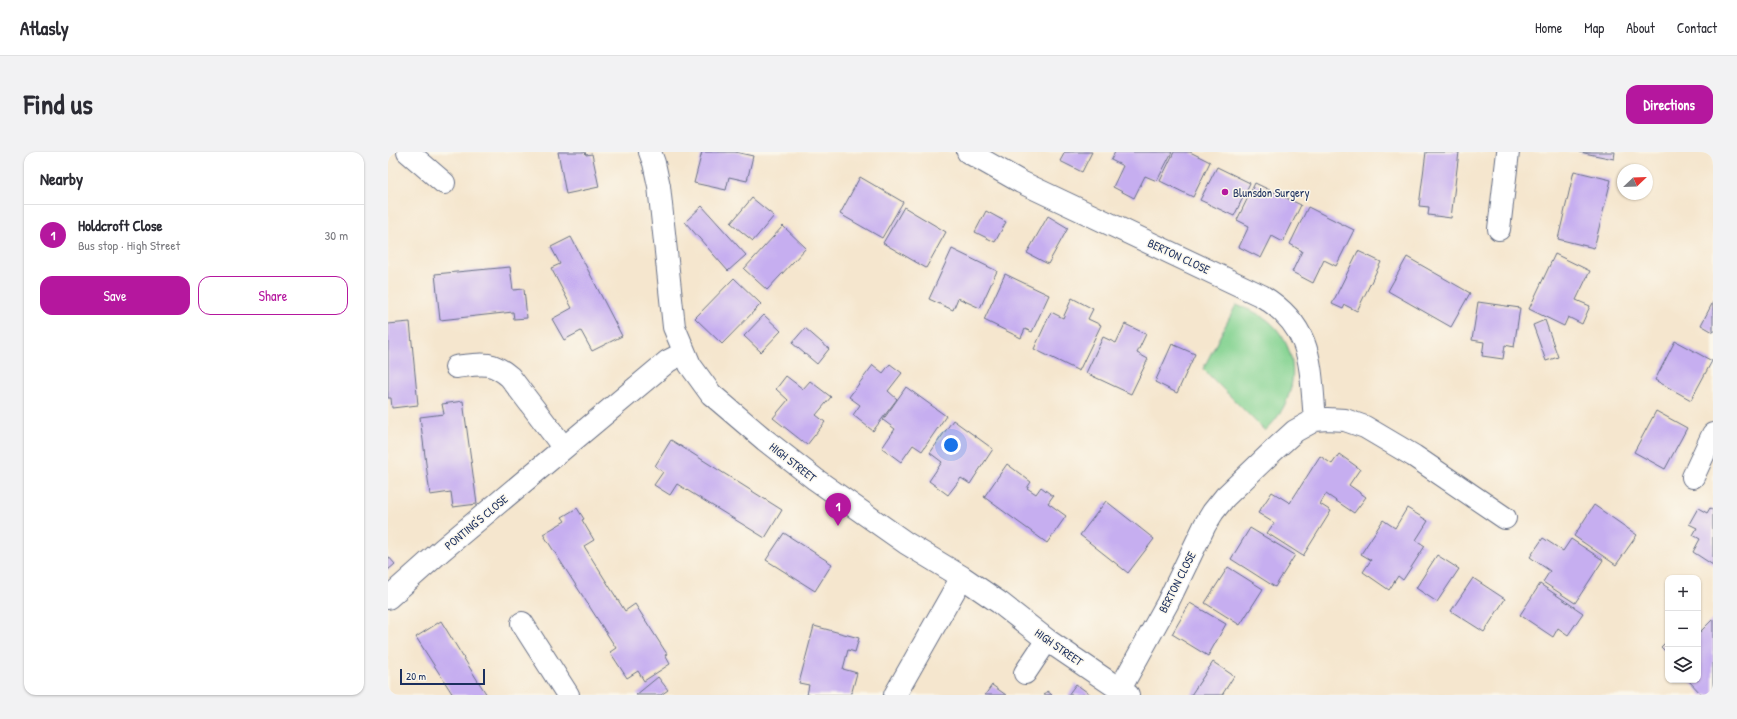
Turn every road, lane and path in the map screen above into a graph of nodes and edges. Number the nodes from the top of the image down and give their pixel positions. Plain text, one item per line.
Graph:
1 (408, 152) edge
2 (650, 152) edge
3 (968, 152) edge
4 (1508, 152) edge
5 (444, 183) dead end
6 (1499, 229) dead end
7 (684, 353) junction
8 (456, 367) dead end
9 (1315, 420) junction
10 (1713, 434) edge
11 (564, 448) junction
12 (1708, 458) edge
13 (1692, 477) dead end
14 (1505, 518) dead end
15 (962, 577) junction
16 (388, 598) edge
17 (522, 623) dead end
18 (1047, 640) junction
19 (1025, 674) dead end
20 (1124, 692) edge
21 (568, 695) edge
22 (895, 695) edge

1 - 5 street
2 - 7 street, HIGH STREET
3 - 9 street, BERTON CLOSE
4 - 6 street
7 - 11 street, PONTING'S CLOSE
7 - 15 street, HIGH STREET
8 - 11 street
9 - 14 street, BERTON CLOSE
9 - 20 street, BERTON CLOSE
10 - 12 street
11 - 16 street, PONTING'S CLOSE
12 - 13 street
15 - 18 street, HIGH STREET
15 - 22 street
17 - 21 street
18 - 19 street
18 - 20 street, HIGH STREET

